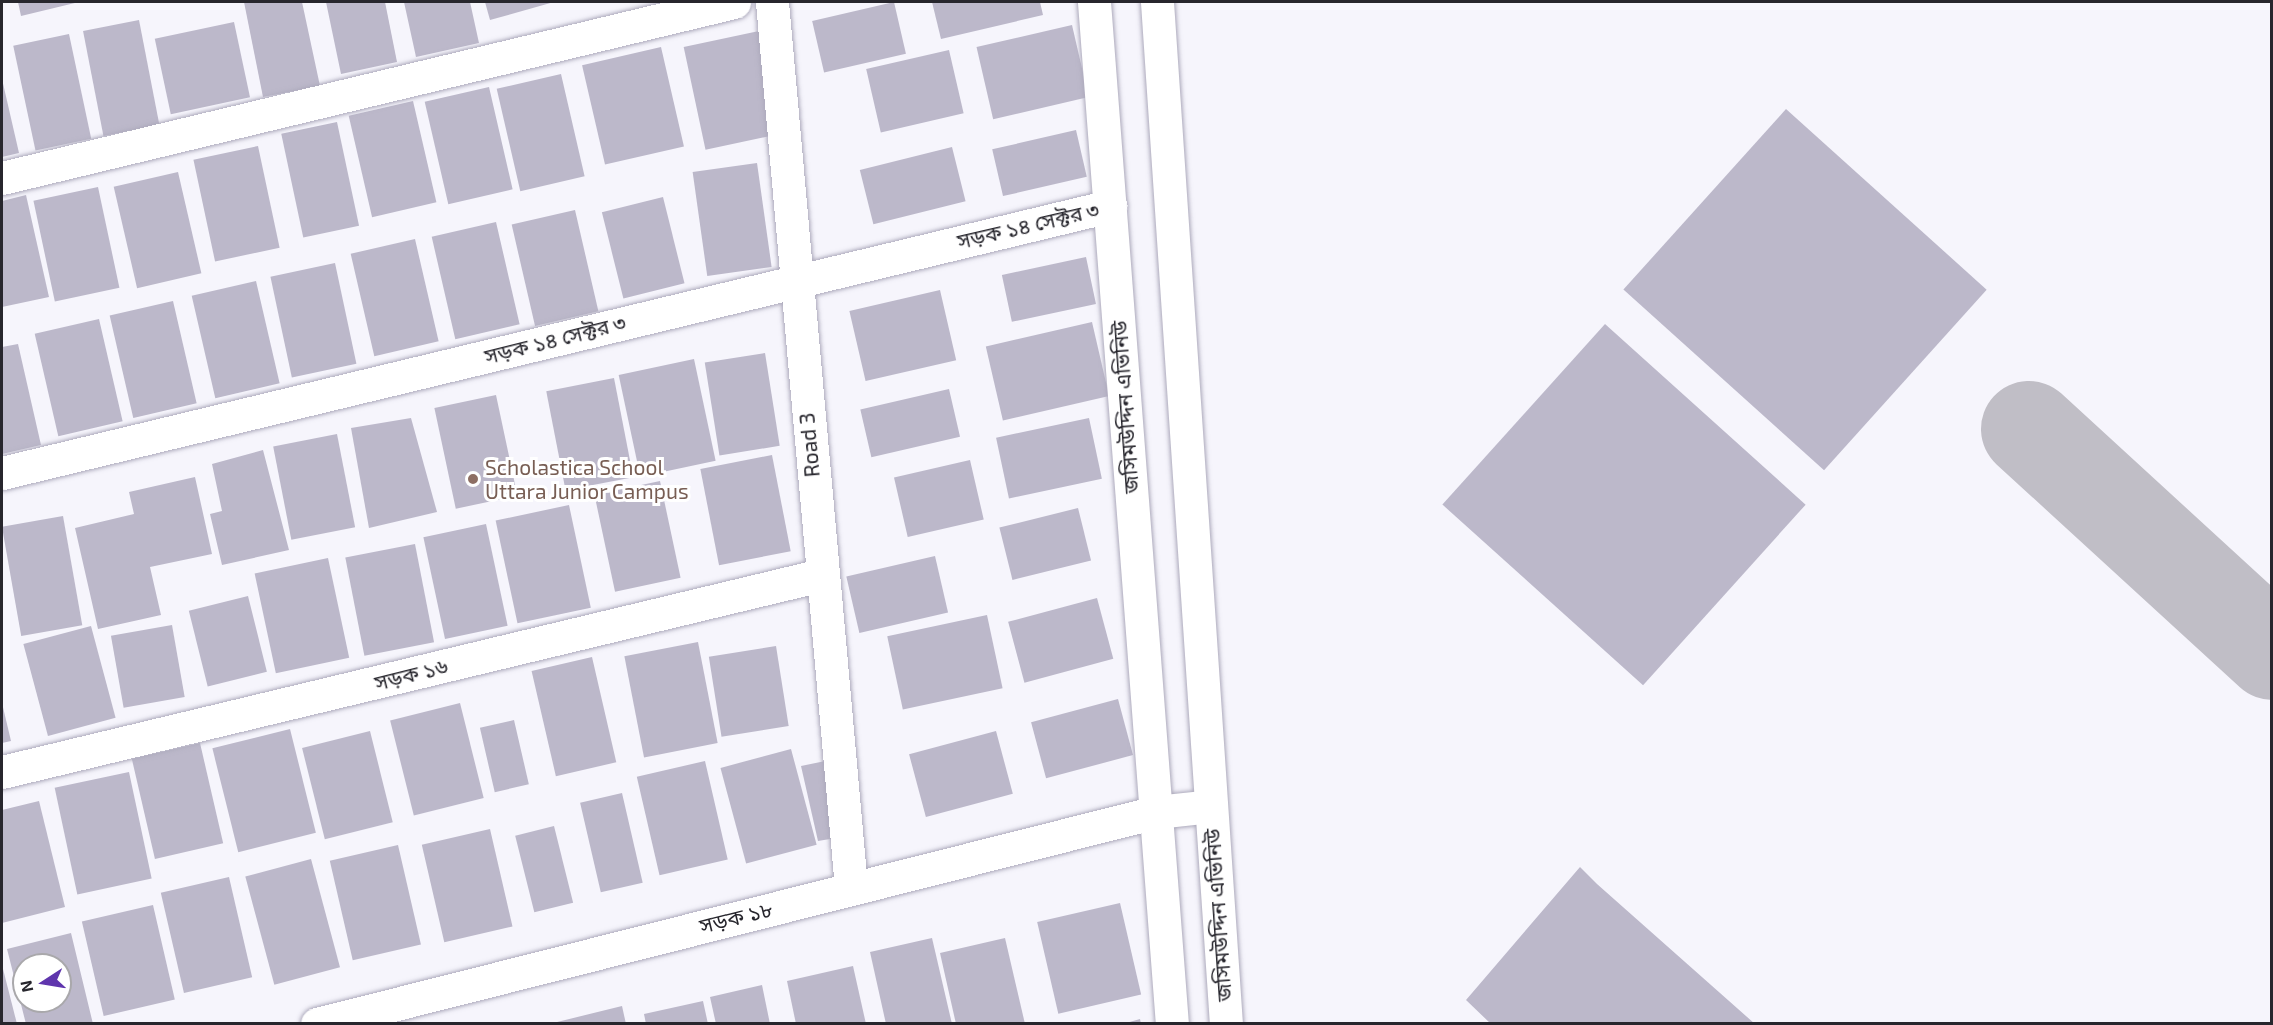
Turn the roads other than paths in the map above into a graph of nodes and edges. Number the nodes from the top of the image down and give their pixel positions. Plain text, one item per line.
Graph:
1 (734, 2) edge
2 (772, 2) edge
3 (1094, 2) edge
4 (1157, 2) edge
5 (2, 178) edge
6 (1110, 206) junction
7 (794, 281) junction
8 (2, 473) edge
9 (821, 575) junction
10 (2, 772) edge
11 (1211, 806) junction
12 (1156, 812) junction
13 (851, 888) junction
14 (317, 1023) edge
15 (1172, 1023) edge
16 (1226, 1023) edge

1 - 5 street
2 - 7 street, Road 3
3 - 6 street, জসিমউদ্দিন এভিনিউ
4 - 11 street, জসিমউদ্দিন এভিনিউ
6 - 7 street, সড়ক ১৪ সেক্টর ৩
6 - 12 street, জসিমউদ্দিন এভিনিউ
7 - 8 street, সড়ক ১৪ সেক্টর ৩
7 - 9 street, Road 3
9 - 10 street, সড়ক ১৬
9 - 13 street, Road 3
11 - 12 street, জসিমউদ্দিন এভিনিউ
11 - 16 street, জসিমউদ্দিন এভিনিউ
12 - 13 street, সড়ক ১৮
12 - 15 street, জসিমউদ্দিন এভিনিউ
13 - 14 street, সড়ক ১৮

